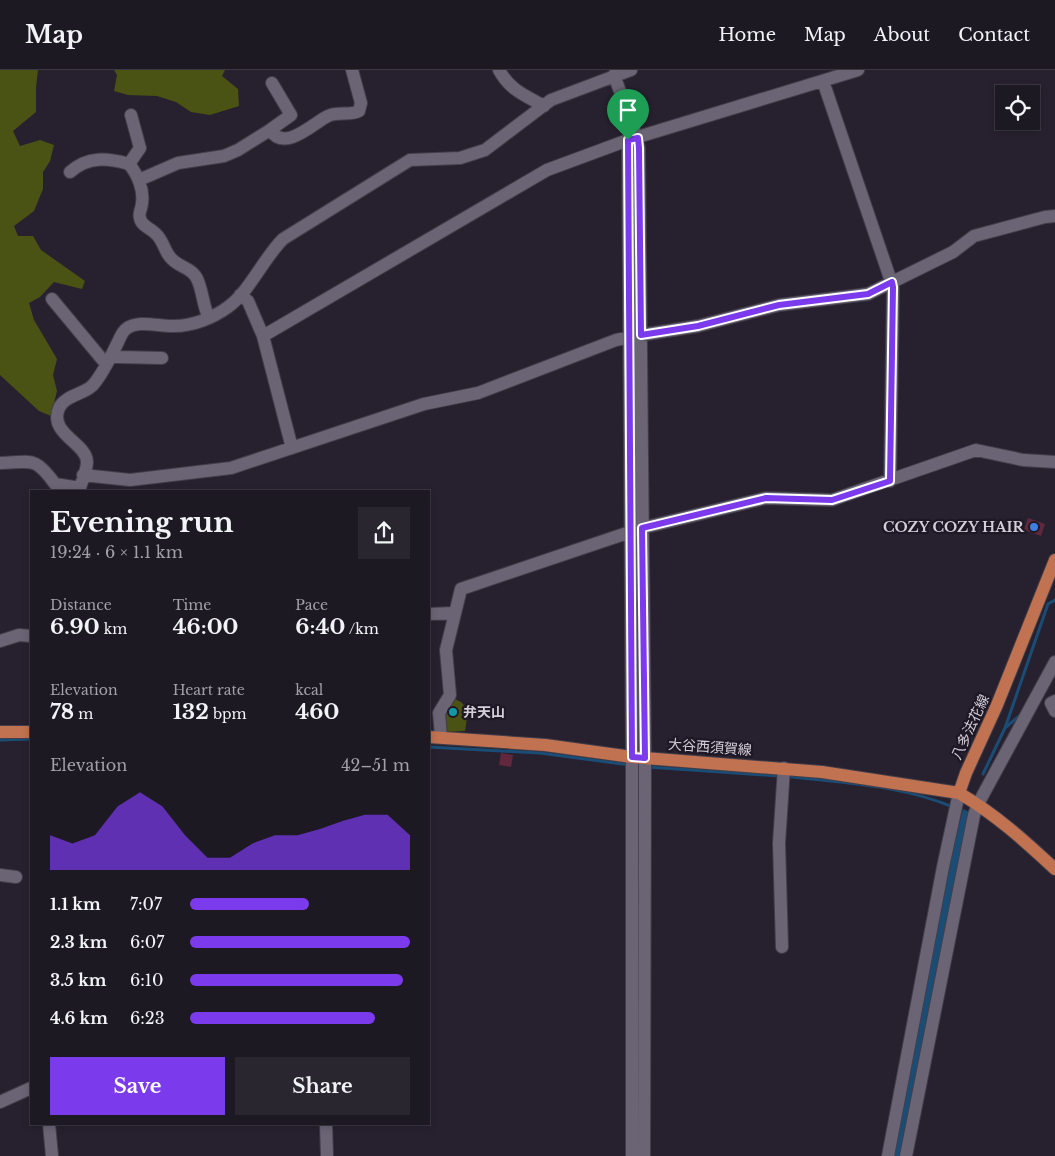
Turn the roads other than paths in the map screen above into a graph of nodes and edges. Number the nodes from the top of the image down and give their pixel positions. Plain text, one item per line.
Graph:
1 (352, 70) edge
2 (499, 70) edge
3 (631, 70) edge
4 (858, 70) edge
5 (614, 75) junction
6 (824, 81) junction
7 (272, 84) dead end
8 (544, 106) junction
9 (131, 115) dead end
10 (270, 130) junction
11 (633, 139) junction
12 (129, 164) junction
13 (70, 172) dead end
14 (139, 180) junction
15 (1055, 216) edge
16 (892, 282) junction
17 (240, 295) junction
18 (52, 299) dead end
19 (209, 318) junction
20 (263, 336) junction
21 (636, 336) junction
22 (162, 358) dead end
23 (109, 360) junction
24 (292, 448) junction
25 (1055, 462) edge
26 (0, 463) edge
27 (83, 475) junction
28 (890, 481) junction
29 (79, 489) edge
30 (636, 530) junction
31 (1055, 560) edge
32 (455, 613) junction
33 (430, 614) edge
34 (30, 636) edge
35 (0, 641) edge
36 (1055, 662) edge
37 (1055, 701) edge
38 (434, 711) edge
39 (1055, 711) edge
40 (0, 732) edge
41 (30, 732) edge
42 (435, 737) edge
43 (639, 757) junction
44 (784, 768) junction
45 (959, 793) junction
46 (978, 804) junction
47 (1055, 869) edge
48 (0, 875) edge
49 (16, 877) dead end
50 (782, 947) dead end
51 (30, 1088) edge
52 (0, 1102) edge
53 (49, 1125) edge
54 (326, 1125) edge
55 (52, 1156) edge
56 (327, 1156) edge
57 (632, 1156) edge
58 (644, 1156) edge
59 (888, 1156) edge
60 (906, 1156) edge

1 - 10 street
2 - 8 street
3 - 5 street
4 - 6 street
5 - 8 street
5 - 11 street
6 - 11 street
6 - 16 street
7 - 10 street
8 - 17 street
9 - 12 street
10 - 14 street
11 - 20 street
11 - 21 street
12 - 13 street
12 - 14 street
14 - 19 street
15 - 16 street
16 - 21 street
16 - 28 street
17 - 19 street
17 - 20 street
18 - 23 street
19 - 23 street
20 - 24 street
21 - 24 street
21 - 30 street
22 - 23 street
23 - 27 street
24 - 27 street
25 - 28 street
26 - 29 street
27 - 29 street
28 - 30 street
30 - 32 street
30 - 43 street
31 - 45 main road, 八多法花線
32 - 33 street
32 - 38 street
34 - 35 street
36 - 46 street
37 - 39 street
38 - 42 street
40 - 41 main road
42 - 43 main road, 大谷西須賀線
43 - 44 main road, 大谷西須賀線
43 - 57 street
43 - 58 street
44 - 45 main road, 大谷西須賀線
44 - 50 street
45 - 46 main road
45 - 59 street
46 - 47 main road
46 - 60 street
48 - 49 street
51 - 52 street
53 - 55 street
54 - 56 street

